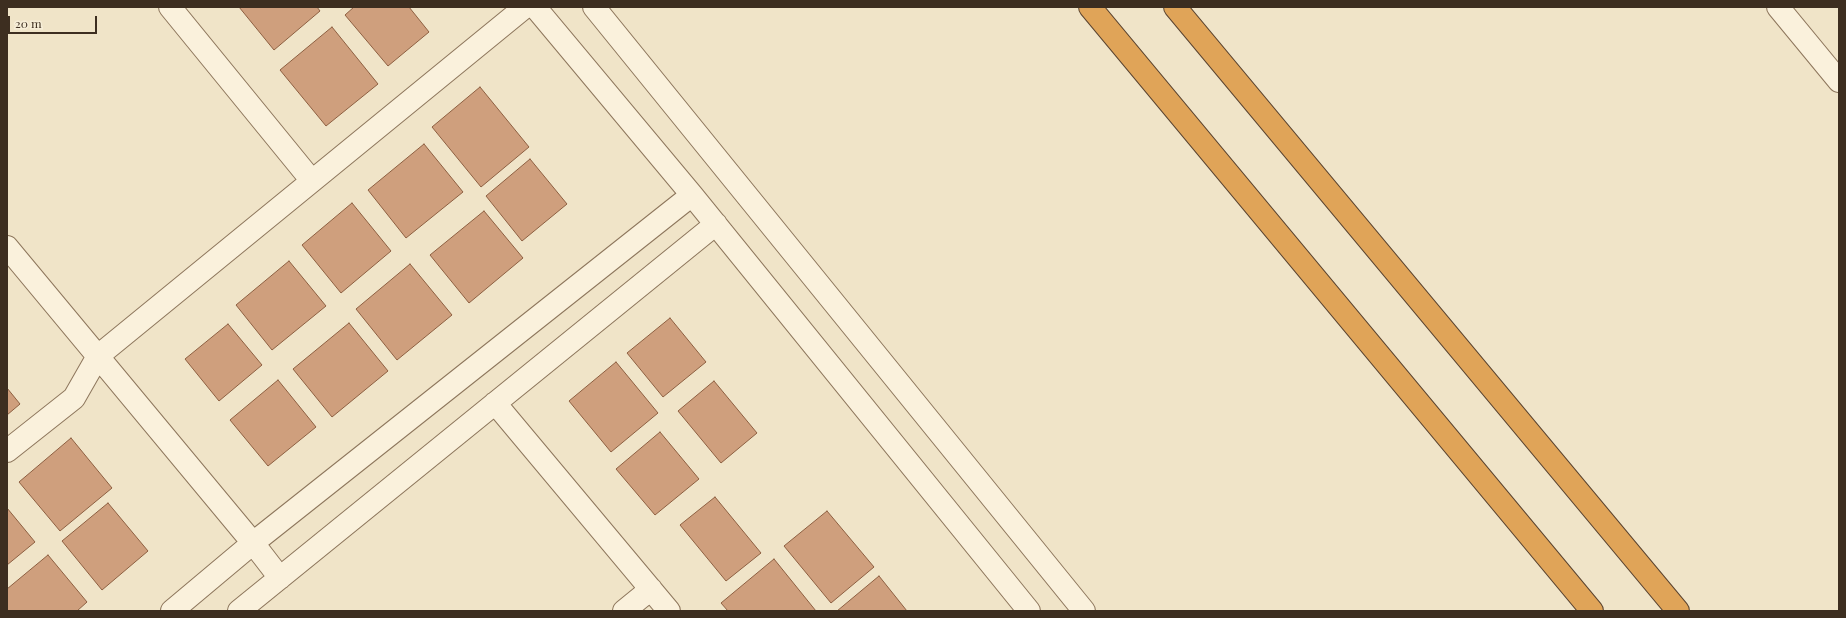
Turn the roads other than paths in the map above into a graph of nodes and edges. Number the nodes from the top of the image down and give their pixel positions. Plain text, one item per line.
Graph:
1 (170, 7) edge
2 (525, 7) edge
3 (535, 7) edge
4 (594, 7) edge
5 (1090, 7) edge
6 (1175, 7) edge
7 (1778, 7) edge
8 (1839, 82) edge
9 (312, 181) junction
10 (692, 194) junction
11 (716, 224) junction
12 (7, 247) edge
13 (98, 356) junction
14 (495, 403) junction
15 (7, 451) edge
16 (253, 543) junction
17 (280, 578) junction
18 (651, 589) junction
19 (172, 611) edge
20 (239, 611) edge
21 (624, 611) edge
22 (669, 611) edge
23 (1029, 611) edge
24 (1084, 611) edge
25 (1592, 611) edge
26 (1678, 611) edge

1 - 9 street
2 - 9 street
3 - 10 street
4 - 24 street
5 - 25 highway
6 - 26 highway
7 - 8 street
9 - 13 street
10 - 11 street
10 - 16 street
11 - 14 street
11 - 23 street
12 - 13 street
13 - 15 street
13 - 16 street
14 - 17 street
14 - 18 street
16 - 17 street
16 - 19 street
17 - 20 street
18 - 21 street
18 - 22 street

